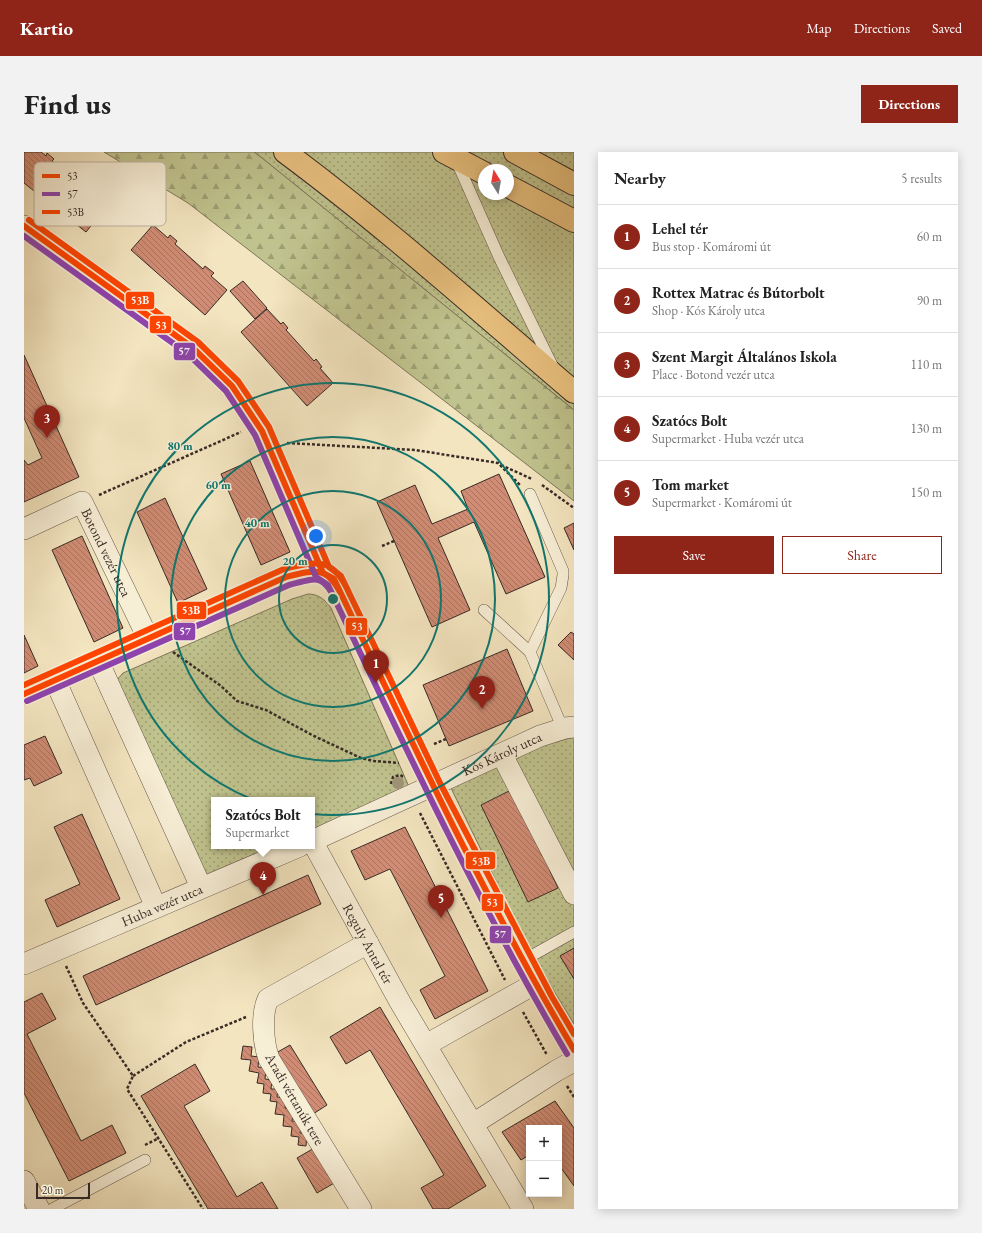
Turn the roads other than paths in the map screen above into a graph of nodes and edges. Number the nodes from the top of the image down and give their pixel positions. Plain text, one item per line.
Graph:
1 (285, 152) edge
2 (515, 152) edge
3 (449, 155) edge
4 (478, 170) edge
5 (574, 184) edge
6 (514, 189) edge
7 (574, 221) edge
8 (24, 226) edge
9 (567, 386) edge
10 (530, 494) road end
11 (24, 529) edge
12 (323, 573) junction
13 (484, 610) dead end
14 (148, 638) junction
15 (530, 652) junction
16 (98, 661) junction
17 (55, 680) junction
18 (24, 694) edge
19 (567, 725) edge
20 (502, 755) junction
21 (433, 787) junction
22 (315, 840) edge
23 (315, 846) edge
24 (293, 849) edge
25 (201, 887) junction
26 (574, 894) edge
27 (156, 907) junction
28 (574, 932) edge
29 (368, 943) junction
30 (524, 960) junction
31 (24, 964) edge
32 (536, 983) junction
33 (426, 1045) junction
34 (574, 1050) edge
35 (565, 1066) edge
36 (472, 1124) junction
37 (146, 1160) dead end
38 (24, 1181) edge
39 (39, 1209) edge
40 (52, 1209) edge
41 (361, 1209) edge
42 (523, 1209) edge

1 - 9 main road
2 - 5 main road
3 - 4 main road
3 - 9 lane
6 - 7 main road
8 - 12 street
10 - 15 lane
11 - 14 street, Botond vezér utca
12 - 14 street
12 - 21 street
13 - 15 lane
14 - 16 street
15 - 19 lane
16 - 17 street
16 - 25 street
17 - 18 street
17 - 27 street
19 - 20 street, Kós Károly utca
20 - 21 street, Kós Károly utca
20 - 26 street
21 - 22 street
21 - 30 street
23 - 29 street, Reguly Antal tér
24 - 25 street, Huba vezér utca
25 - 27 street, Huba vezér utca
27 - 31 street, Huba vezér utca
28 - 30 lane
29 - 33 street, Reguly Antal tér
29 - 41 street, Aradi vértanúk tere
30 - 32 street
32 - 33 street
32 - 34 street
33 - 36 street, Reguly Antal tér
35 - 36 street
36 - 42 street, Reguly Antal tér
37 - 40 lane
38 - 39 street

